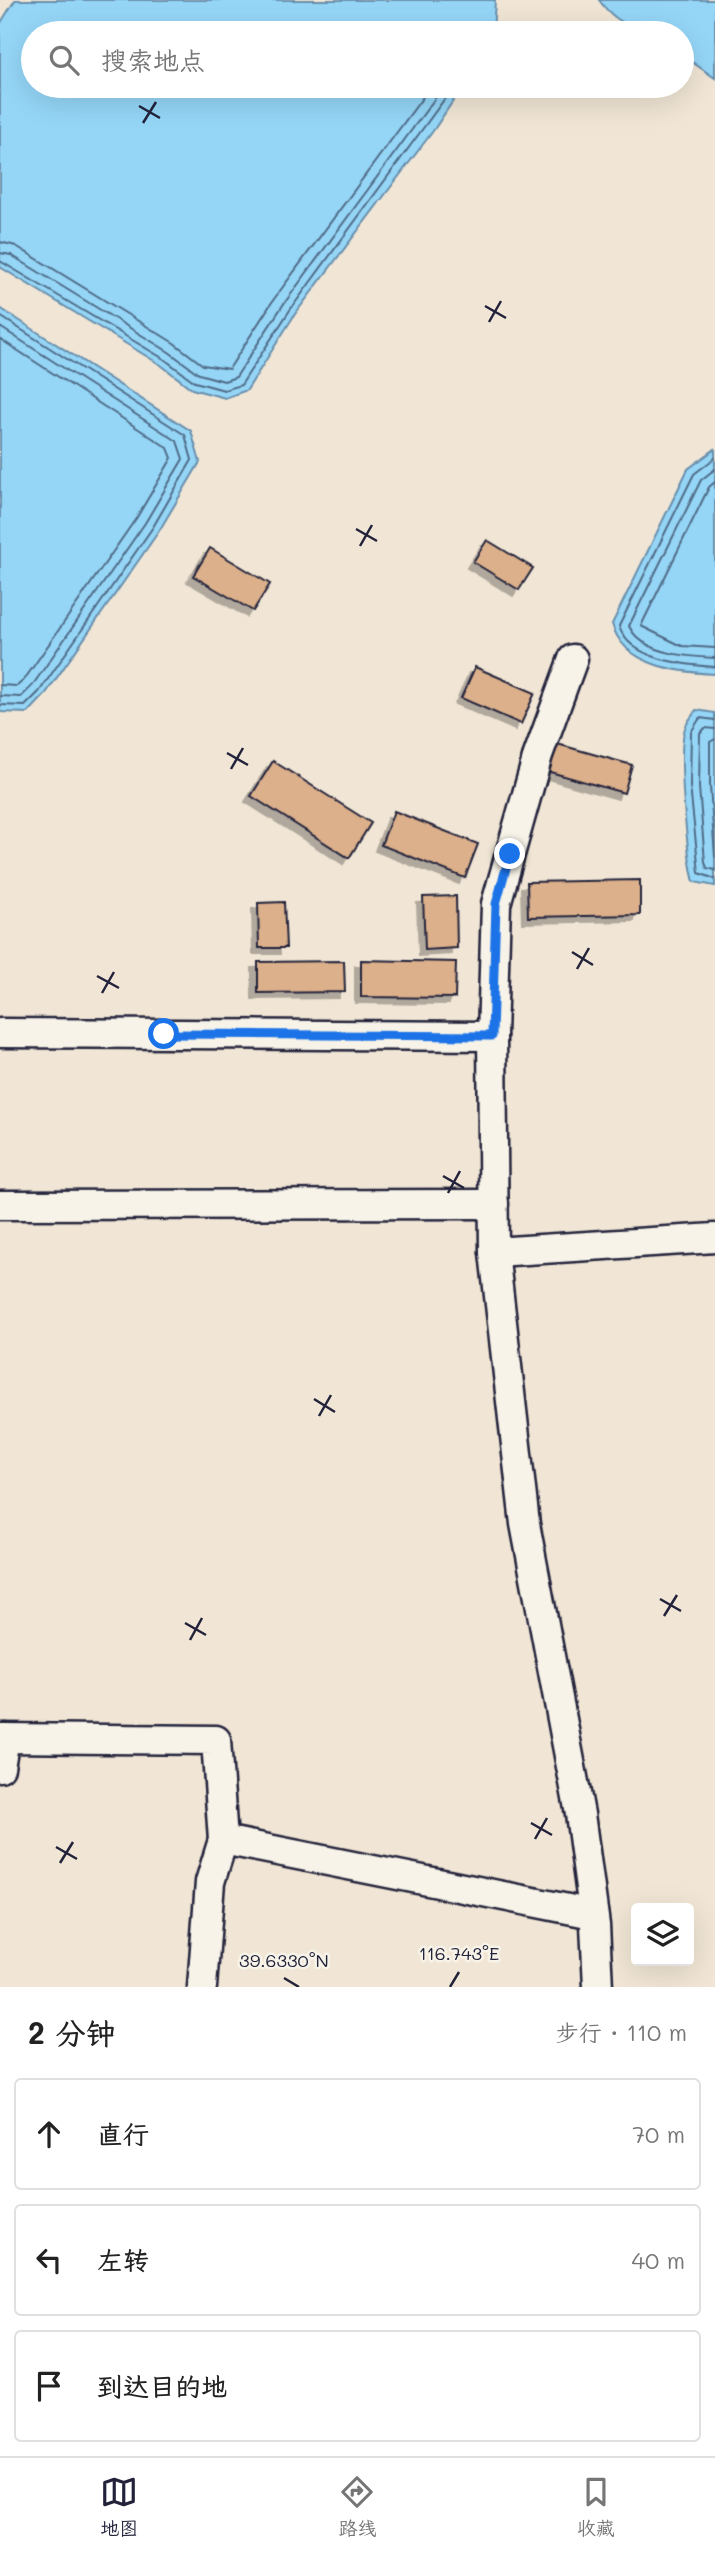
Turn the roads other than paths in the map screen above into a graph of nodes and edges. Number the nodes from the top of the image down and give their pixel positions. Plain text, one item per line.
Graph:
1 (573, 659) dead end
2 (0, 1033) edge
3 (492, 1036) junction
4 (494, 1204) junction
5 (0, 1205) edge
6 (715, 1238) edge
7 (494, 1252) junction
8 (2, 1738) edge
9 (0, 1767) edge
10 (223, 1840) junction
11 (593, 1914) junction
12 (202, 1987) edge
13 (598, 1987) edge

1 - 3 street
2 - 3 street
3 - 4 street
4 - 5 street
4 - 7 street
6 - 7 street
7 - 11 street
8 - 9 street
8 - 10 street
10 - 11 street
10 - 12 street
11 - 13 street

